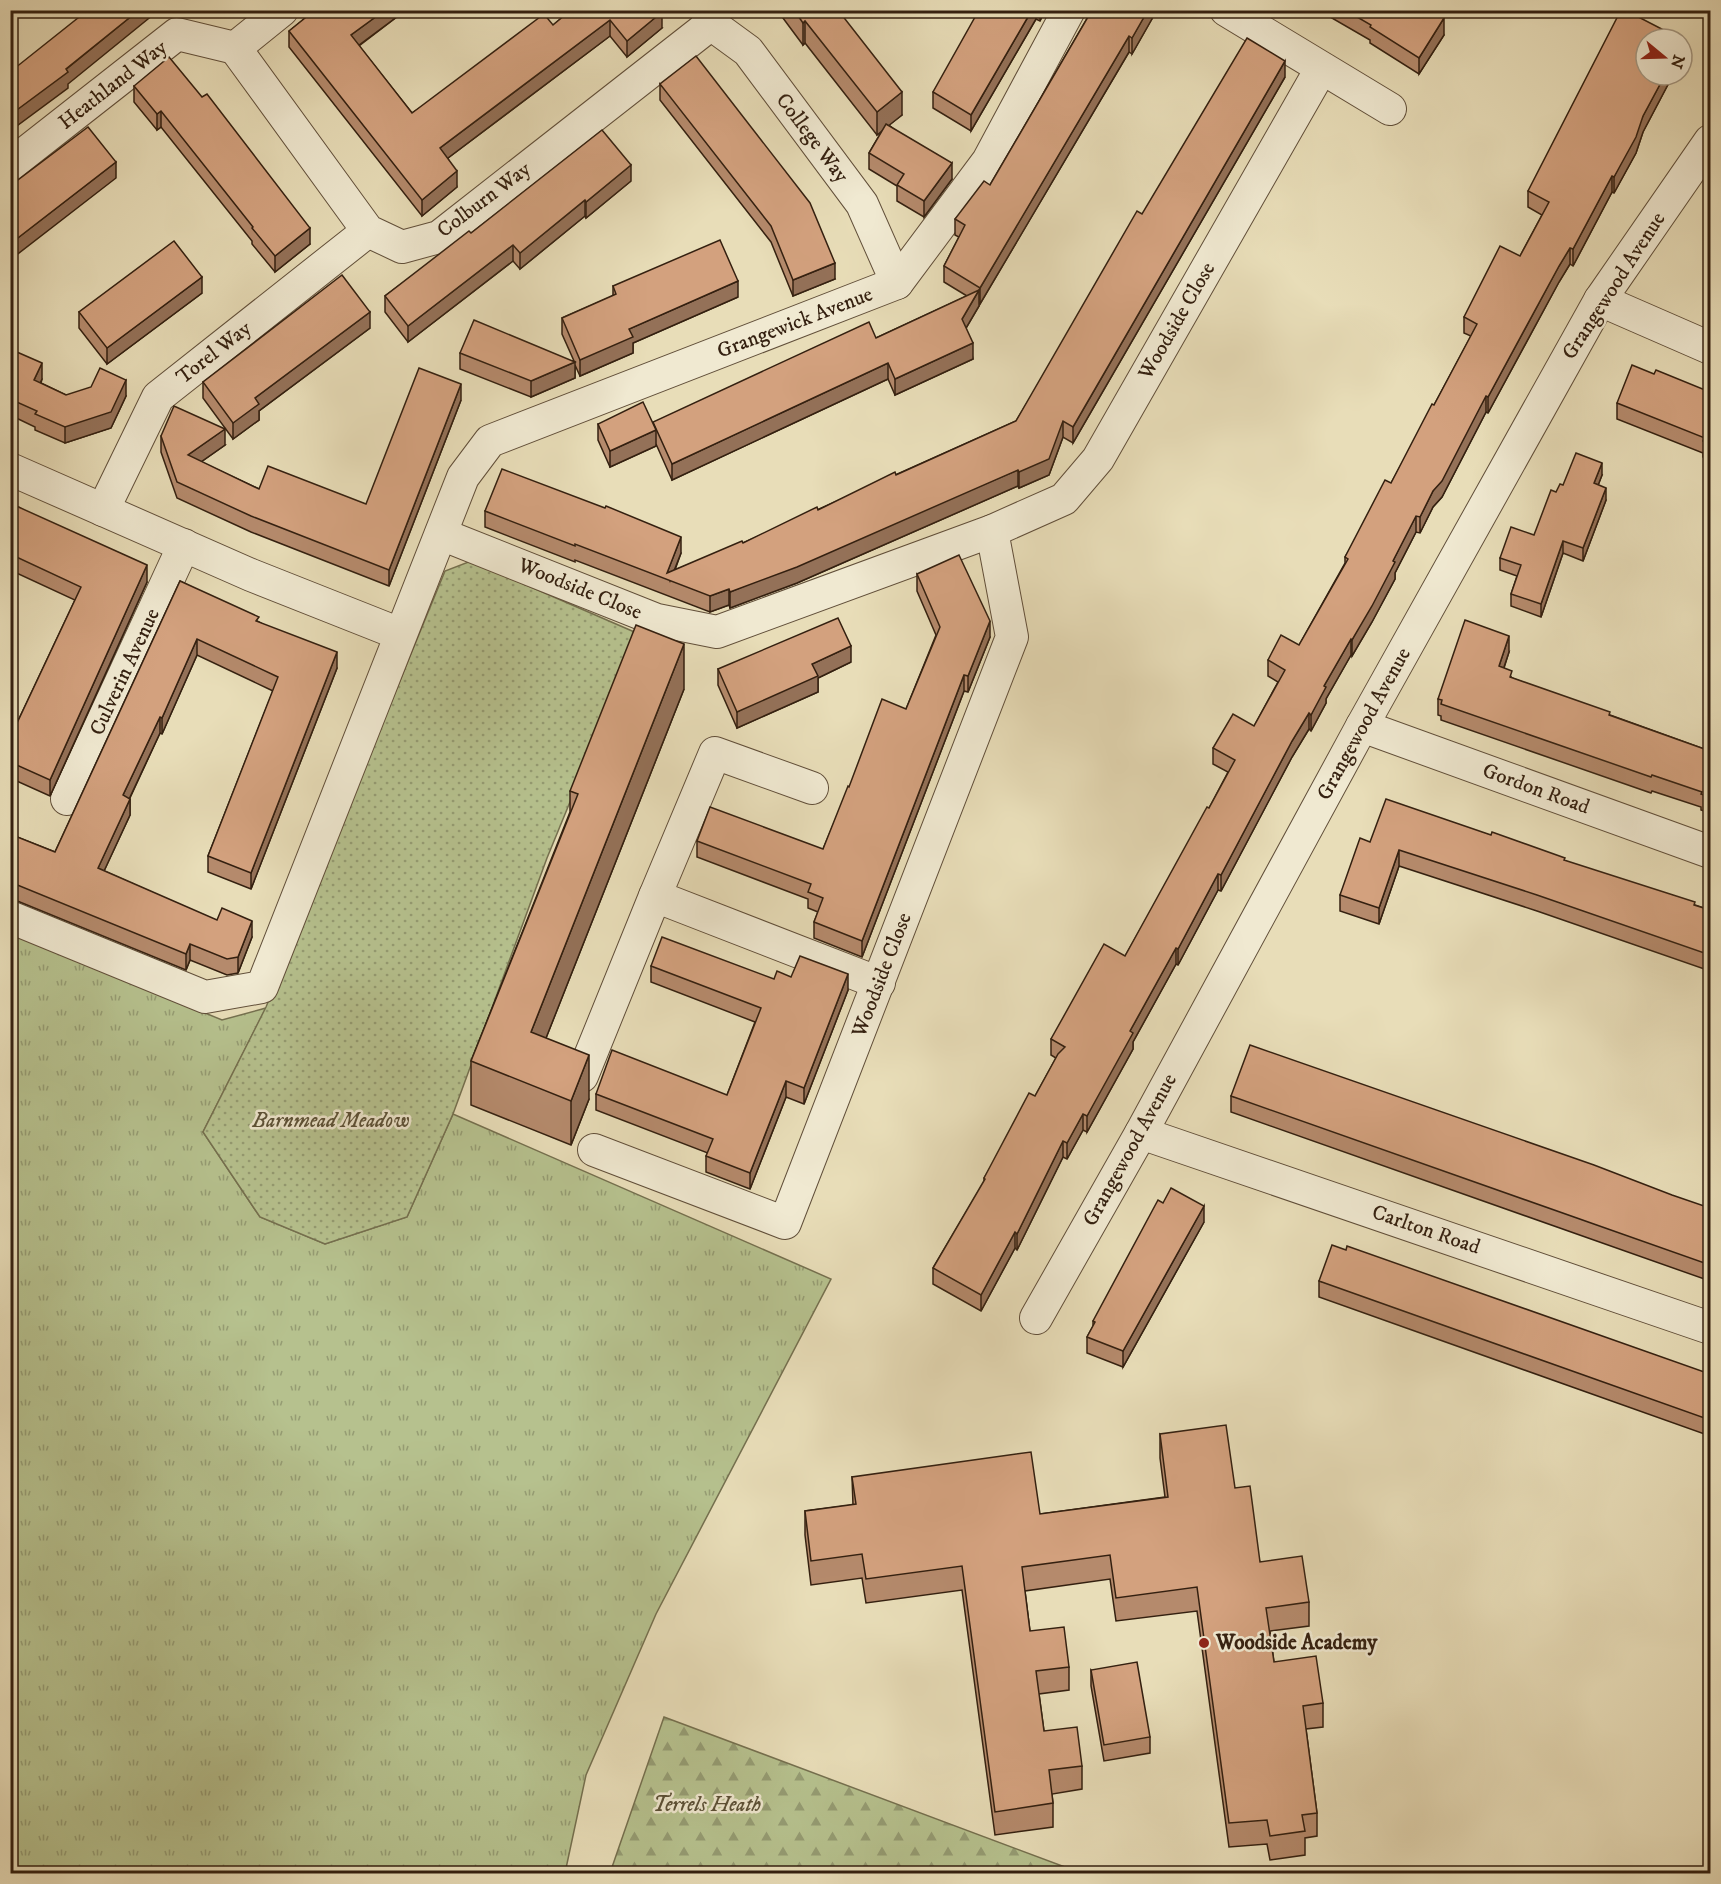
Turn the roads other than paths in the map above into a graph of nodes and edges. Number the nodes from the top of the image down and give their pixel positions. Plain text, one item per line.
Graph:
1 (282, 10) edge
2 (1069, 10) edge
3 (1226, 10) edge
4 (708, 17) edge
5 (235, 48) junction
6 (1321, 69) junction
7 (1390, 109) dead end
8 (1710, 141) edge
9 (10, 165) edge
10 (368, 231) junction
11 (897, 283) junction
12 (1600, 300) junction
13 (1710, 348) edge
14 (10, 469) edge
15 (103, 510) junction
16 (992, 531) junction
17 (441, 534) junction
18 (184, 545) junction
19 (400, 634) junction
20 (1362, 726) junction
21 (812, 788) dead end
22 (67, 800) dead end
23 (1710, 852) edge
24 (655, 896) junction
25 (10, 917) edge
26 (879, 983) junction
27 (582, 1076) edge
28 (1141, 1133) junction
29 (594, 1150) dead end
30 (1036, 1318) dead end
31 (1710, 1328) edge

1 - 5 street
2 - 11 street, Grangewick Avenue
3 - 6 street
4 - 10 street, Colburn Way
4 - 11 street, College Way
5 - 9 street, Heathland Way
5 - 10 street, Colburn Way
6 - 7 street
6 - 16 street, Woodside Close
8 - 12 street, Grangewood Avenue
10 - 15 street, Torel Way
11 - 17 street, Grangewick Avenue
12 - 13 street
12 - 20 street, Grangewood Avenue
14 - 15 street
15 - 18 street
16 - 17 street, Woodside Close
16 - 26 street, Woodside Close
17 - 19 street, Grangewick Avenue
18 - 19 street
18 - 22 street, Culverin Avenue
19 - 25 street, Grangewick Avenue
20 - 23 street, Gordon Road
20 - 28 street, Grangewood Avenue
21 - 24 street
24 - 26 street
24 - 27 street
26 - 29 street, Woodside Close
28 - 30 street, Grangewood Avenue
28 - 31 street, Carlton Road

